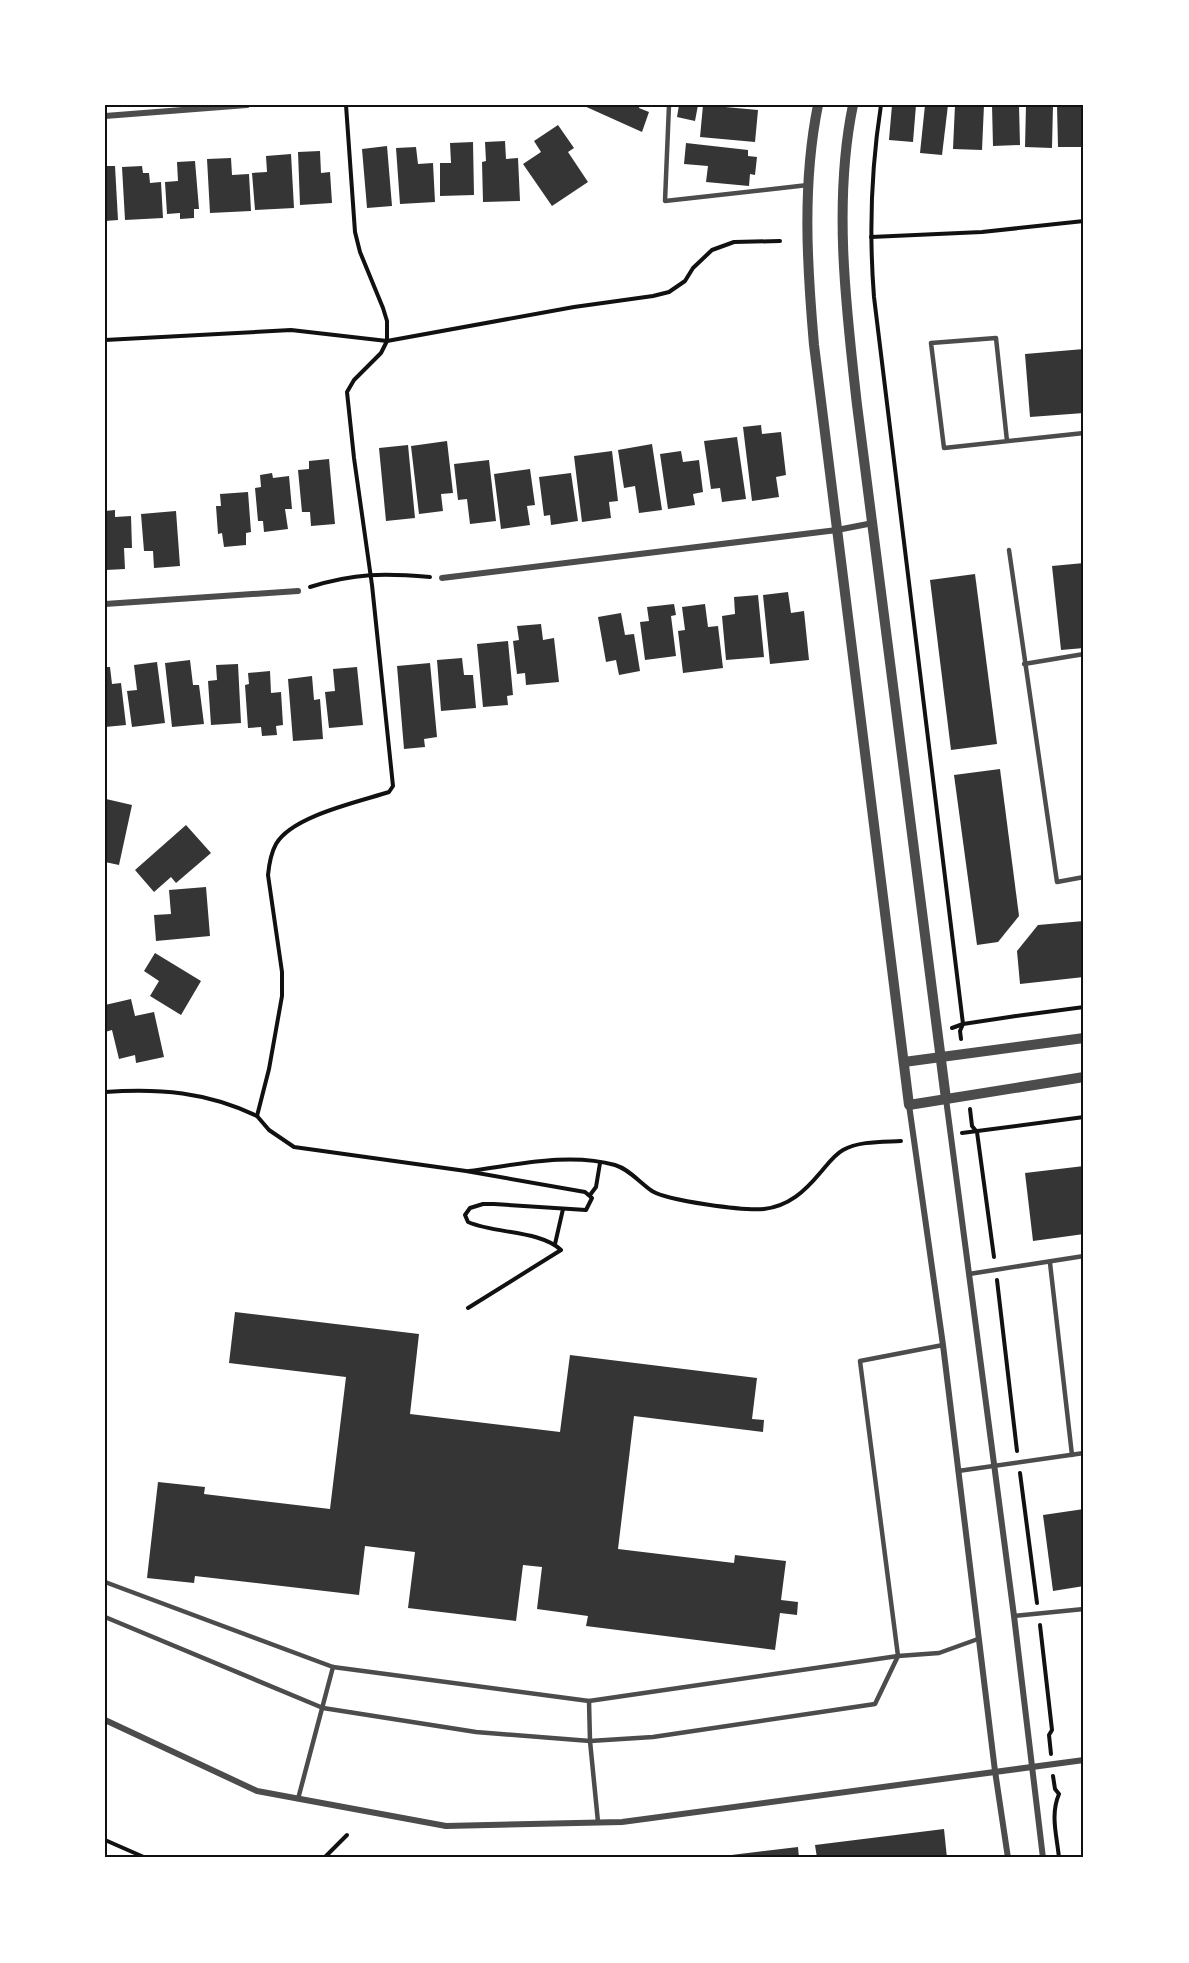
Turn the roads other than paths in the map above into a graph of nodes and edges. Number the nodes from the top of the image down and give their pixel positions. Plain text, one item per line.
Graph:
1 (247, 105) edge
2 (669, 105) edge
3 (818, 105) edge
4 (853, 105) edge
5 (227, 106) edge
6 (105, 116) edge
7 (809, 185) junction
8 (1084, 433) edge
9 (1007, 441) junction
10 (874, 523) junction
11 (837, 530) junction
12 (1009, 550) dead end
13 (442, 578) road end
14 (298, 591) road end
15 (105, 604) edge
16 (1084, 654) edge
17 (1024, 664) junction
18 (1084, 877) edge
19 (1084, 1038) edge
20 (941, 1058) junction
21 (904, 1062) junction
22 (1084, 1077) edge
23 (946, 1099) junction
24 (909, 1105) junction
25 (1084, 1256) edge
26 (1050, 1263) junction
27 (969, 1274) junction
28 (943, 1345) junction
29 (1084, 1453) edge
30 (1072, 1455) junction
31 (994, 1466) junction
32 (958, 1471) junction
33 (105, 1582) edge
34 (1084, 1609) edge
35 (1014, 1616) junction
36 (105, 1617) edge
37 (978, 1639) junction
38 (898, 1656) junction
39 (333, 1667) junction
40 (589, 1701) junction
41 (322, 1708) junction
42 (105, 1720) edge
43 (590, 1741) junction
44 (1084, 1760) edge
45 (1032, 1766) junction
46 (995, 1771) junction
47 (298, 1798) junction
48 (598, 1822) junction
49 (1008, 1858) edge
50 (1043, 1858) edge

1 - 5 street
2 - 7 lane
3 - 7 street
4 - 10 street
5 - 6 street
7 - 11 street
8 - 9 lane
9 - 9 lane
10 - 11 street
10 - 20 street
11 - 13 street
11 - 21 street
12 - 17 lane
14 - 15 street
16 - 17 lane
17 - 18 lane
19 - 20 street
20 - 21 street
20 - 23 street
21 - 24 street
22 - 23 street
23 - 24 street
23 - 27 street
24 - 28 street
25 - 26 lane
26 - 27 lane
26 - 30 lane
27 - 31 street
28 - 32 street
28 - 38 lane
29 - 30 lane
30 - 31 lane
31 - 32 lane
31 - 35 street
32 - 37 street
33 - 39 lane
34 - 35 lane
35 - 45 street
36 - 41 lane
37 - 38 lane
37 - 46 street
38 - 40 lane
38 - 43 lane
39 - 40 lane
39 - 41 lane
40 - 43 lane
41 - 43 lane
41 - 47 lane
42 - 47 street
43 - 48 lane
44 - 45 street
45 - 46 street
45 - 50 street
46 - 48 street
46 - 49 street
47 - 48 street

